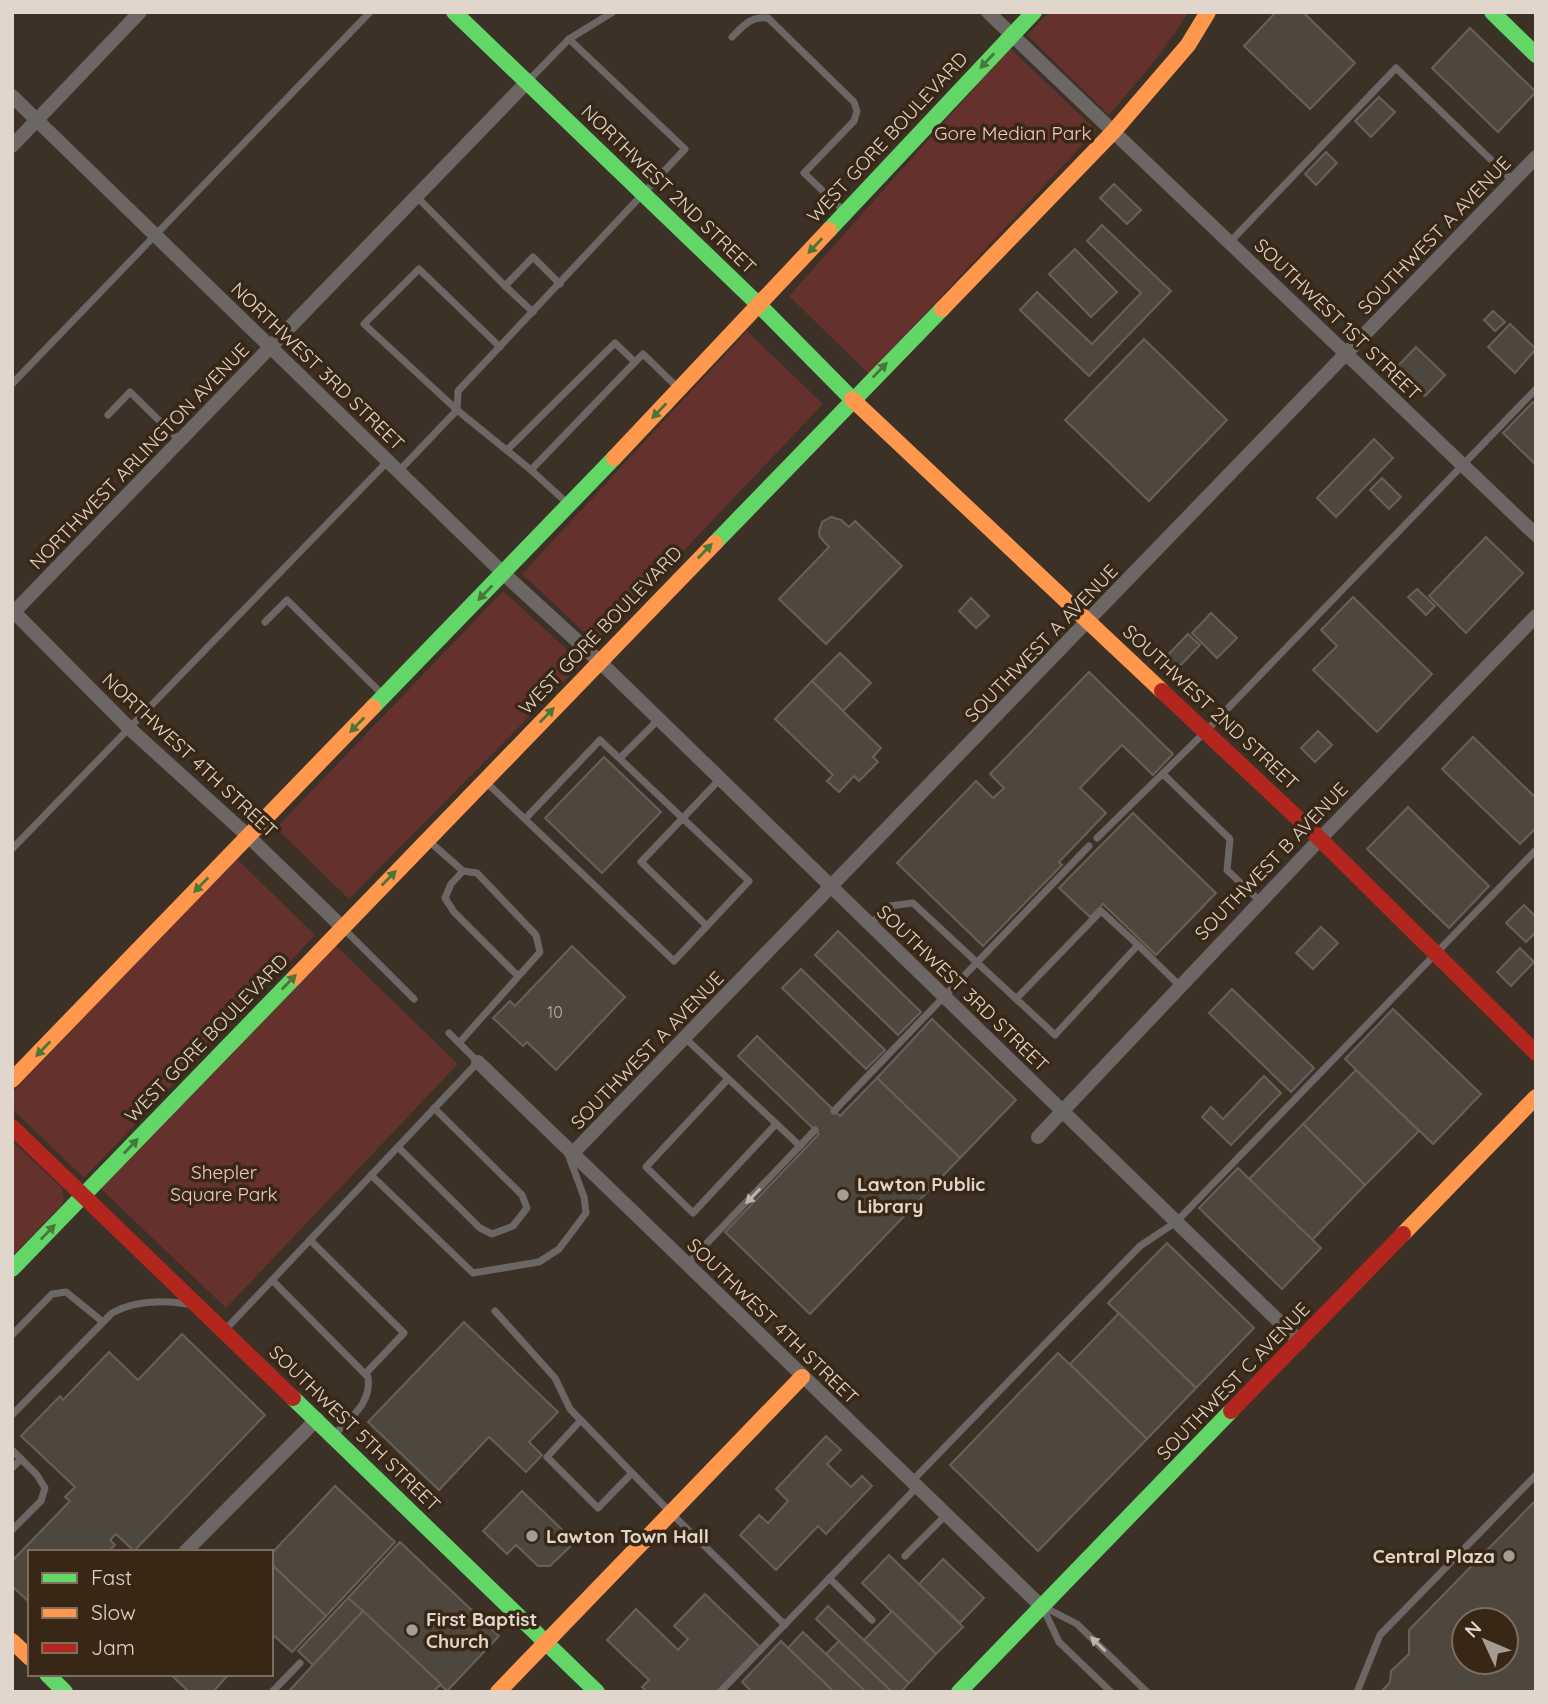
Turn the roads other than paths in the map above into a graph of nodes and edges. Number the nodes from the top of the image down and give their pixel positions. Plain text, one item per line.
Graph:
1 (140, 12) edge
2 (370, 12) edge
3 (454, 12) edge
4 (988, 12) edge
5 (1034, 12) edge
6 (1208, 12) edge
7 (1492, 12) edge
8 (611, 13) edge
9 (1011, 34) junction
10 (732, 37) dead end
11 (569, 39) junction
12 (1536, 55) edge
13 (527, 82) junction
14 (12, 96) edge
15 (37, 120) junction
16 (1112, 132) junction
17 (12, 146) edge
18 (1536, 158) edge
19 (1513, 181) junction
20 (643, 193) junction
21 (416, 197) junction
22 (846, 213) junction
23 (156, 235) junction
24 (1229, 242) junction
25 (560, 284) junction
26 (505, 286) junction
27 (760, 306) junction
28 (533, 312) junction
29 (500, 347) junction
30 (271, 348) junction
31 (1346, 354) junction
32 (635, 362) junction
33 (12, 384) edge
34 (1536, 389) edge
35 (680, 390) junction
36 (852, 399) junction
37 (457, 410) junction
38 (107, 415) dead end
39 (181, 441) junction
40 (507, 450) junction
41 (1464, 466) junction
42 (393, 467) junction
43 (531, 470) junction
44 (569, 505) junction
45 (1536, 535) edge
46 (504, 574) junction
47 (13, 612) edge
48 (1536, 616) edge
49 (265, 622) dead end
50 (1089, 622) junction
51 (599, 661) junction
52 (384, 696) junction
53 (659, 719) junction
54 (129, 728) junction
55 (1207, 730) junction
56 (620, 758) junction
57 (1163, 774) junction
58 (720, 778) junction
59 (484, 780) junction
60 (683, 818) junction
61 (525, 820) junction
62 (248, 836) junction
63 (1097, 838) dead end
64 (427, 839) junction
65 (1320, 839) junction
66 (1089, 846) dead end
67 (12, 849) edge
68 (1536, 850) edge
69 (463, 871) junction
70 (832, 888) junction
71 (1261, 902) junction
72 (870, 924) junction
73 (707, 926) junction
74 (342, 928) junction
75 (1138, 944) junction
76 (1436, 954) junction
77 (976, 962) junction
78 (518, 976) junction
79 (1180, 986) junction
80 (944, 997) junction
81 (414, 999) dead end
82 (1016, 999) junction
83 (449, 1033) dead end
84 (685, 1038) junction
85 (458, 1042) junction
86 (1536, 1053) edge
87 (478, 1062) junction
88 (728, 1079) junction
89 (12, 1080) edge
90 (1536, 1097) edge
91 (434, 1108) junction
92 (834, 1111) dead end
93 (1062, 1111) junction
94 (776, 1124) junction
95 (12, 1127) edge
96 (816, 1130) dead end
97 (1038, 1137) dead end
98 (800, 1146) junction
99 (398, 1147) junction
100 (569, 1150) junction
101 (371, 1175) junction
102 (83, 1195) junction
103 (1176, 1222) junction
104 (310, 1240) junction
105 (686, 1264) junction
106 (12, 1269) edge
107 (272, 1280) junction
108 (199, 1306) junction
109 (495, 1311) dead end
110 (103, 1322) junction
111 (225, 1331) junction
112 (12, 1335) edge
113 (1300, 1342) junction
114 (365, 1374) junction
115 (802, 1377) junction
116 (12, 1415) edge
117 (317, 1419) junction
118 (581, 1420) junction
119 (334, 1435) junction
120 (12, 1450) edge
121 (21, 1459) junction
122 (12, 1468) edge
123 (632, 1473) junction
124 (1536, 1475) edge
125 (914, 1484) junction
126 (670, 1512) junction
127 (946, 1515) junction
128 (12, 1530) edge
129 (187, 1550) edge
130 (905, 1556) dead end
131 (829, 1578) junction
132 (1042, 1607) junction
133 (872, 1620) dead end
134 (785, 1625) junction
135 (12, 1641) edge
136 (546, 1642) junction
137 (28, 1656) edge
138 (300, 1663) dead end
139 (272, 1692) edge
140 (498, 1692) edge
141 (597, 1692) edge
142 (720, 1692) edge
143 (959, 1692) edge
144 (1111, 1692) edge
145 (1147, 1692) edge
146 (1357, 1692) edge

1 - 15 street
2 - 23 lane
3 - 13 main road, NORTHWEST 2ND STREET
4 - 9 street, SOUTHWEST 1ST STREET
5 - 9 main road, WEST GORE BOULEVARD
6 - 16 main road, WEST GORE BOULEVARD
7 - 12 main road
8 - 11 lane
9 - 16 street, SOUTHWEST 1ST STREET
9 -> 22 main road, WEST GORE BOULEVARD
10 - 22 lane
11 - 13 lane
11 - 20 lane
13 - 20 main road, NORTHWEST 2ND STREET
13 - 21 street, NORTHWEST ARLINGTON AVENUE
14 - 15 street, NORTHWEST 3RD STREET
15 - 17 street
15 - 23 street, NORTHWEST 3RD STREET
16 - 24 street, SOUTHWEST 1ST STREET
36 -> 16 main road, WEST GORE BOULEVARD
18 - 19 street, SOUTHWEST A AVENUE
19 - 24 lane
19 - 31 street, SOUTHWEST A AVENUE
20 - 25 lane
20 - 27 main road, NORTHWEST 2ND STREET
21 - 26 lane
21 - 30 street, NORTHWEST ARLINGTON AVENUE
22 -> 27 main road, WEST GORE BOULEVARD
23 - 30 street, NORTHWEST 3RD STREET
23 - 33 lane
24 - 31 street, SOUTHWEST 1ST STREET
25 - 26 lane
25 - 28 lane
26 - 28 lane
27 - 35 main road, WEST GORE BOULEVARD
27 - 36 main road, NORTHWEST 2ND STREET
28 - 29 lane
29 - 37 lane
29 - 37 lane
30 - 39 street, NORTHWEST ARLINGTON AVENUE
30 - 42 street, NORTHWEST 3RD STREET
31 - 41 street, SOUTHWEST 1ST STREET
31 - 50 street, SOUTHWEST A AVENUE
32 - 35 lane
32 - 40 lane
32 - 43 lane
34 - 41 lane
35 -> 44 main road, WEST GORE BOULEVARD
36 - 50 main road, SOUTHWEST 2ND STREET
51 -> 36 main road, WEST GORE BOULEVARD
37 - 40 lane
37 - 42 lane
38 - 39 lane
39 - 47 street, NORTHWEST ARLINGTON AVENUE
40 - 43 lane
41 - 45 street, SOUTHWEST 1ST STREET
41 - 55 lane
42 - 46 street, NORTHWEST 3RD STREET
42 - 54 lane
43 - 44 lane
44 - 46 main road, WEST GORE BOULEVARD
46 - 51 street, NORTHWEST 3RD STREET
46 -> 52 main road, WEST GORE BOULEVARD
47 - 54 street, NORTHWEST 4TH STREET
48 - 65 street, SOUTHWEST B AVENUE
49 - 52 lane
50 - 55 main road, SOUTHWEST 2ND STREET
50 - 70 street, SOUTHWEST A AVENUE
51 - 53 street, SOUTHWEST 3RD STREET
59 -> 51 main road, WEST GORE BOULEVARD
52 -> 62 main road, WEST GORE BOULEVARD
53 - 56 lane
53 - 58 street, SOUTHWEST 3RD STREET
54 - 62 street, NORTHWEST 4TH STREET
54 - 67 lane
55 - 57 lane
55 - 65 main road, SOUTHWEST 2ND STREET
56 - 60 lane
56 - 61 lane
57 - 63 lane
57 - 71 lane
58 - 60 lane
58 - 70 street, SOUTHWEST 3RD STREET
59 - 61 lane
59 - 64 main road, WEST GORE BOULEVARD
60 - 73 lane
60 - 73 lane
61 - 73 lane
62 - 74 street, NORTHWEST 4TH STREET
62 -> 89 main road, WEST GORE BOULEVARD
64 - 69 lane
74 -> 64 main road, WEST GORE BOULEVARD
65 - 71 street, SOUTHWEST B AVENUE
65 - 76 main road, SOUTHWEST 2ND STREET
66 - 77 lane
68 - 76 lane
69 - 78 lane
69 - 78 lane
70 - 72 street, SOUTHWEST 3RD STREET
70 - 84 street, SOUTHWEST A AVENUE
71 - 79 street, SOUTHWEST B AVENUE
72 - 77 lane
72 - 80 street, SOUTHWEST 3RD STREET
74 - 81 lane
102 -> 74 main road, WEST GORE BOULEVARD
75 - 79 lane
75 - 82 lane
75 - 82 lane
76 - 86 main road, SOUTHWEST 2ND STREET
76 - 103 lane
77 - 80 lane
77 - 82 lane
78 - 85 lane
79 - 93 street, SOUTHWEST B AVENUE
80 - 92 lane
80 - 93 street, SOUTHWEST 3RD STREET
83 - 85 lane
84 - 88 lane
84 - 100 street, SOUTHWEST A AVENUE
85 - 87 lane
87 - 91 lane
87 - 100 street, SOUTHWEST 4TH STREET
88 - 94 lane
88 - 94 lane
90 - 113 main road, SOUTHWEST C AVENUE
91 - 99 lane
91 - 99 lane
93 - 97 street, SOUTHWEST B AVENUE
93 - 103 street, SOUTHWEST 3RD STREET
94 - 98 lane
95 - 102 main road, SOUTHWEST 5TH STREET
96 - 98 lane
98 -> 105 lane
99 - 101 lane
100 - 101 lane
100 - 105 street, SOUTHWEST 4TH STREET
101 - 104 lane
106 -> 102 main road, WEST GORE BOULEVARD
102 - 108 main road, SOUTHWEST 5TH STREET
103 - 113 street, SOUTHWEST 3RD STREET
103 - 125 lane
104 - 107 lane
104 - 114 lane
105 - 115 street, SOUTHWEST 4TH STREET
107 - 111 lane
107 - 114 lane
108 - 110 lane
108 - 111 main road, SOUTHWEST 5TH STREET
109 - 118 lane
110 - 112 lane
110 - 116 lane
111 - 117 main road, SOUTHWEST 5TH STREET
113 - 132 main road, SOUTHWEST C AVENUE
114 - 119 lane
115 - 125 street, SOUTHWEST 4TH STREET
115 - 126 main road
117 - 119 main road, SOUTHWEST 5TH STREET
117 - 129 street
118 - 123 lane
118 - 123 lane
119 - 136 main road, SOUTHWEST 5TH STREET
120 - 121 lane
121 - 122 lane
121 - 128 lane
123 - 126 lane
124 - 146 lane
125 - 127 street, SOUTHWEST 4TH STREET
125 - 131 lane
126 - 134 lane
126 - 136 main road
127 - 130 lane
127 - 132 street, SOUTHWEST 4TH STREET
131 - 133 lane
131 - 134 lane
132 - 143 main road, SOUTHWEST C AVENUE
132 - 144 lane, SOUTHWEST 4TH STREET
145 -> 132 lane, SOUTHWEST 4TH STREET
134 - 142 lane
135 - 137 main road
136 - 140 main road
136 - 141 main road, SOUTHWEST 5TH STREET
138 - 139 lane

